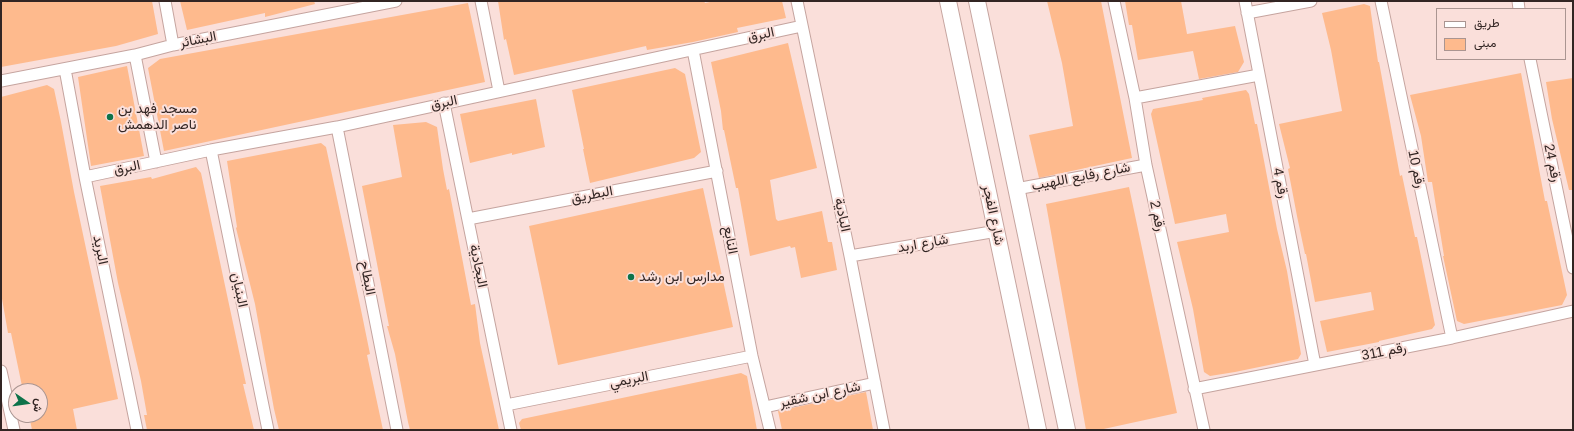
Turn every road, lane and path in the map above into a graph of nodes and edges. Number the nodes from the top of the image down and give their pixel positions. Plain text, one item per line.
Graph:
1 (164, 1) edge
2 (396, 1) edge
3 (481, 1) edge
4 (797, 1) edge
5 (948, 1) edge
6 (977, 1) edge
7 (1114, 1) edge
8 (1245, 1) edge
9 (1311, 1) edge
10 (1380, 1) edge
11 (1247, 13) junction
12 (802, 26) junction
13 (173, 45) junction
14 (693, 50) junction
15 (135, 55) junction
16 (1530, 60) edge
17 (65, 69) junction
18 (1259, 75) junction
19 (1, 81) edge
20 (499, 91) junction
21 (1135, 98) junction
22 (444, 103) junction
23 (337, 127) junction
24 (211, 150) junction
25 (156, 162) junction
26 (1146, 165) junction
27 (717, 171) junction
28 (85, 177) junction
29 (1016, 190) junction
30 (468, 219) junction
31 (997, 231) junction
32 (1571, 243) edge
33 (850, 256) junction
34 (1573, 268) edge
35 (1573, 311) edge
36 (1452, 338) junction
37 (752, 356) junction
38 (1315, 366) junction
39 (1, 371) edge
40 (875, 383) junction
41 (1194, 389) junction
42 (506, 405) junction
43 (765, 406) junction
44 (5, 415) edge
45 (14, 430) edge
46 (138, 430) edge
47 (268, 430) edge
48 (397, 430) edge
49 (511, 430) edge
50 (770, 430) edge
51 (884, 430) edge
52 (1038, 430) edge
53 (1067, 430) edge
54 (1204, 430) edge

1 - 13 street
2 - 13 street, البشائر
3 - 20 street
4 - 12 street, البادية
5 - 31 street, شارع الفجر
6 - 29 street, شارع الفجر
7 - 21 street, رقم 2
8 - 11 street, رقم 4
9 - 11 street
10 - 36 street, رقم 10
11 - 18 street, رقم 4
12 - 14 street, البرق
12 - 33 street, البادية
13 - 15 street, البشائر
14 - 20 street, البرق
14 - 27 street, النابع
15 - 17 street, البشائر
15 - 25 street
16 - 32 street, رقم 24
17 - 19 street, البشائر
17 - 28 street, البريد
18 - 21 street
18 - 38 street, رقم 4
20 - 22 street, البرق
21 - 26 street, رقم 2
22 - 23 street, البرق
22 - 30 street, البجادية
23 - 24 street, البرق
23 - 48 street, البطاح
24 - 25 street, البرق
24 - 47 street, البنيان
25 - 28 street, البرق
26 - 29 street, شارع رفايع اللهيب
26 - 41 street, رقم 2
27 - 30 street, البطريق
27 - 37 street, النابع
28 - 46 street, البريد
29 - 53 street, شارع الفجر
30 - 42 street, البجادية
31 - 33 street, شارع اربد
31 - 52 street, شارع الفجر
32 - 34 street, رقم 24
33 - 40 street, البادية
35 - 36 street, رقم 311
36 - 38 street, رقم 311
37 - 42 street, البريمي
37 - 43 street, النابع
38 - 41 street, رقم 311
39 - 44 street
40 - 43 street, شارع ابن شقير
40 - 51 street, البادية
41 - 54 street, رقم 2
42 - 49 street, البجادية
43 - 50 street, النابع
44 - 45 street

